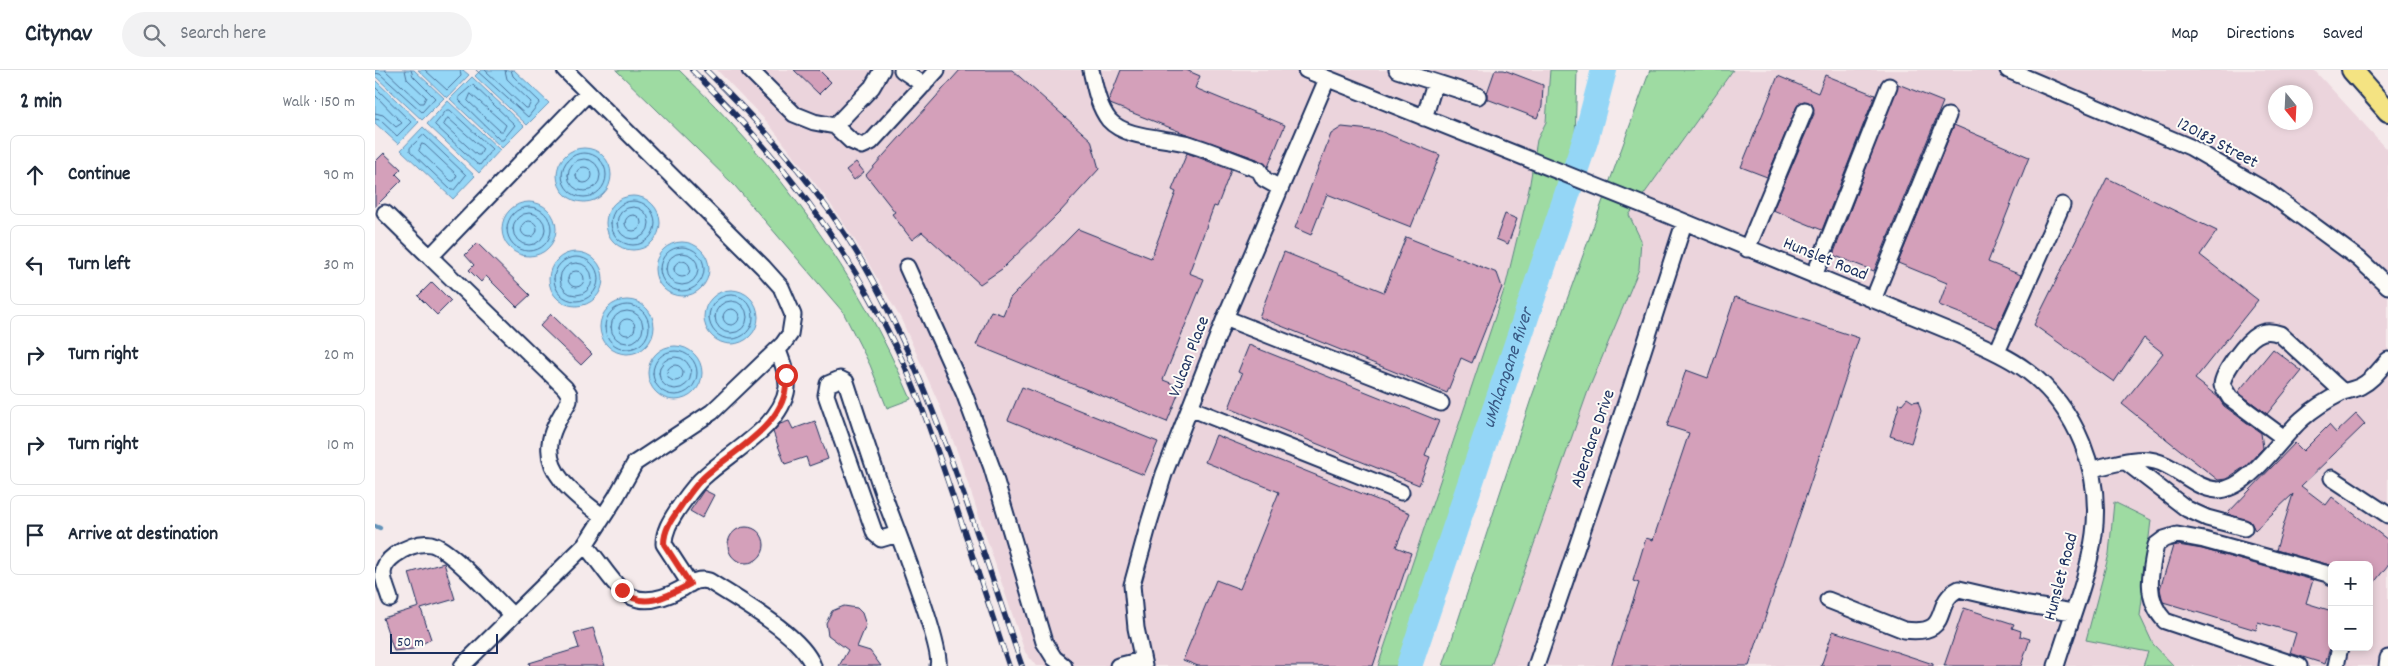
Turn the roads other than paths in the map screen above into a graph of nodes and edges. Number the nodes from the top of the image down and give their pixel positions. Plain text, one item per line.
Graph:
1 (565, 70) edge
2 (750, 70) edge
3 (882, 70) edge
4 (902, 70) edge
5 (937, 70) edge
6 (1091, 70) edge
7 (1306, 70) edge
8 (1397, 70) edge
9 (2008, 70) edge
10 (2352, 70) edge
11 (1333, 77) edge
12 (1435, 83) junction
13 (924, 85) junction
14 (1889, 86) dead end
15 (588, 93) junction
16 (1477, 96) dead end
17 (1805, 110) dead end
18 (2388, 111) edge
19 (1948, 116) dead end
20 (1424, 118) junction
21 (835, 126) junction
22 (1280, 188) junction
23 (2062, 205) dead end
24 (385, 213) dead end
25 (1684, 223) junction
26 (1747, 249) junction
27 (431, 257) junction
28 (907, 267) dead end
29 (1814, 276) junction
30 (2388, 286) edge
31 (1873, 300) junction
32 (1225, 318) junction
33 (778, 350) junction
34 (1997, 352) junction
35 (2388, 360) edge
36 (2343, 392) junction
37 (1441, 403) dead end
38 (1190, 408) junction
39 (2284, 438) junction
40 (2126, 462) junction
41 (2092, 469) junction
42 (2332, 478) dead end
43 (1401, 492) dead end
44 (2388, 515) edge
45 (603, 517) junction
46 (2244, 528) dead end
47 (898, 534) junction
48 (585, 545) junction
49 (2328, 575) edge
50 (690, 584) junction
51 (390, 599) dead end
52 (1828, 600) dead end
53 (2073, 612) junction
54 (512, 615) junction
55 (2339, 651) edge
56 (2388, 658) edge
57 (1143, 663) edge
58 (463, 666) edge
59 (813, 666) edge
60 (938, 666) edge
61 (1063, 666) edge
62 (1118, 666) edge
63 (1536, 666) edge
64 (2056, 666) edge
65 (2299, 666) edge
66 (2336, 666) edge
67 (2387, 666) edge

1 - 15 street
2 - 21 street
3 - 21 street
4 - 13 street
5 - 13 street
6 - 22 street
7 - 11 street, Hunslet Road
8 - 12 street
9 - 30 street, 120183 Street
10 - 18 main road
11 - 20 street, Hunslet Road
11 - 22 street, Vulcan Place
12 - 16 street
12 - 20 street
13 - 21 street
14 - 29 street
15 - 27 street
15 - 33 street
17 - 26 street
19 - 31 street
20 - 25 street, Hunslet Road
22 - 32 street, Vulcan Place
23 - 34 street
24 - 27 street
25 - 26 street, Hunslet Road
25 - 63 street, Aberdare Drive
26 - 29 street, Hunslet Road
27 - 45 street
28 - 61 street
29 - 31 street, Hunslet Road
31 - 34 street, Hunslet Road
32 - 37 street
32 - 38 street, Vulcan Place
33 - 45 street
33 - 50 street
34 - 41 street, Hunslet Road
35 - 36 street
36 - 39 street
36 - 39 street
38 - 43 street
38 - 57 street, Vulcan Place
39 - 40 street
40 - 41 street
40 - 46 street
41 - 53 street, Hunslet Road
42 - 44 street
45 - 48 street
47 - 47 street
47 - 60 street
48 - 50 street
48 - 54 street
49 - 65 street
50 - 59 street
51 - 54 street
52 - 53 street
53 - 64 street, Hunslet Road
54 - 58 street
55 - 66 street
56 - 67 street
57 - 62 street

